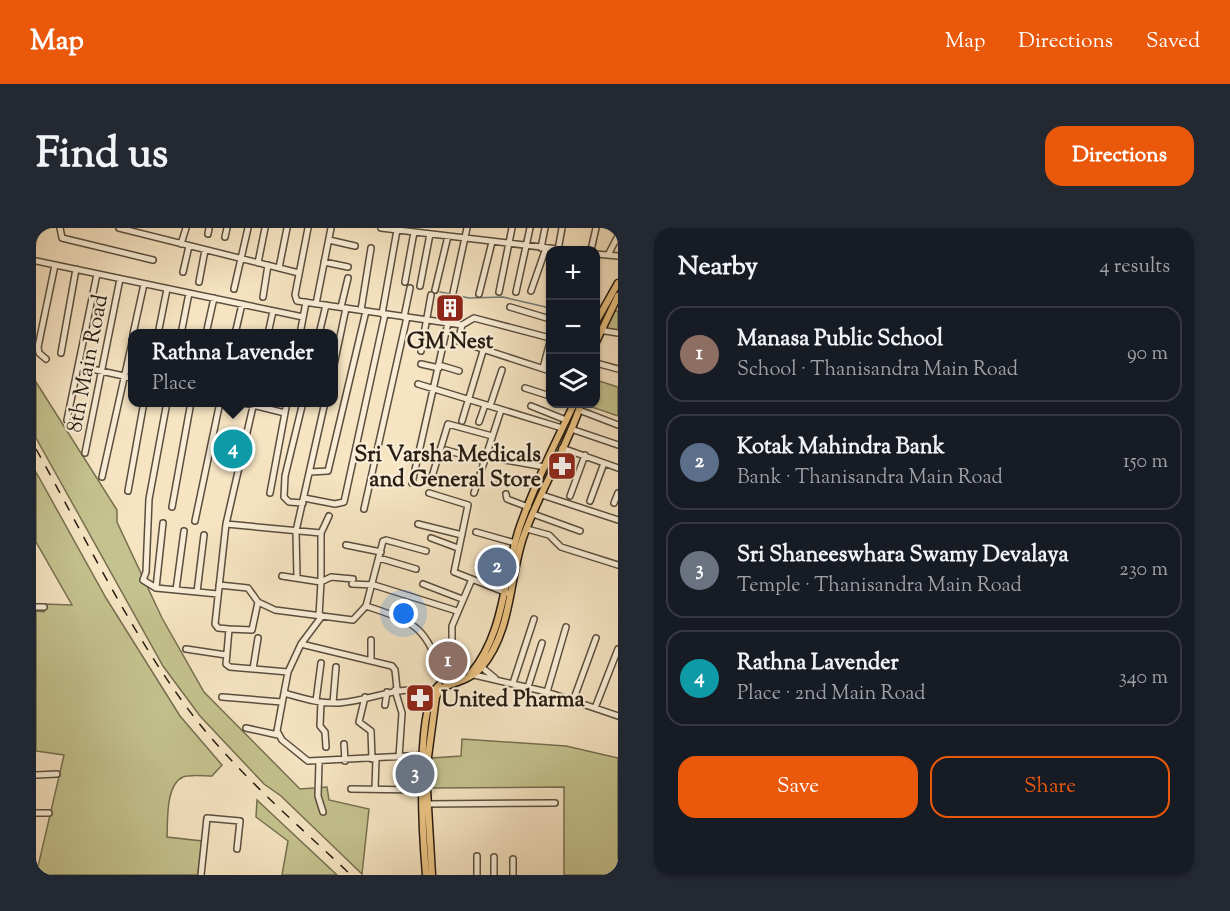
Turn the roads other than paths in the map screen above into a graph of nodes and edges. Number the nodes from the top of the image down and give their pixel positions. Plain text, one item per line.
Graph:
1 (60, 228) edge
2 (119, 228) edge
3 (156, 228) edge
4 (186, 228) edge
5 (227, 228) edge
6 (248, 228) edge
7 (265, 228) edge
8 (287, 228) edge
9 (308, 228) edge
10 (332, 228) edge
11 (381, 228) edge
12 (444, 228) edge
13 (452, 228) edge
14 (467, 228) edge
15 (512, 228) edge
16 (530, 228) edge
17 (545, 228) edge
18 (562, 228) edge
19 (596, 228) edge
20 (133, 230) edge
21 (397, 230) junction
22 (418, 231) edge
23 (430, 234) junction
24 (447, 236) junction
25 (618, 236) edge
26 (154, 237) junction
27 (225, 237) dead end
28 (465, 238) junction
29 (329, 240) junction
30 (492, 242) junction
31 (182, 244) junction
32 (509, 244) junction
33 (189, 246) junction
34 (355, 246) dead end
35 (526, 246) junction
36 (563, 246) edge
37 (592, 246) edge
38 (371, 248) dead end
39 (544, 248) junction
40 (205, 250) junction
41 (600, 254) edge
42 (608, 255) junction
43 (618, 256) edge
44 (240, 259) junction
45 (153, 260) dead end
46 (36, 261) edge
47 (324, 262) junction
48 (258, 263) junction
49 (55, 265) junction
50 (268, 265) junction
51 (348, 267) dead end
52 (279, 268) junction
53 (76, 270) junction
54 (183, 272) dead end
55 (299, 273) junction
56 (97, 274) junction
57 (348, 278) dead end
58 (120, 279) junction
59 (199, 282) dead end
60 (405, 282) dead end
61 (618, 283) edge
62 (144, 284) junction
63 (420, 286) dead end
64 (410, 288) dead end
65 (167, 289) junction
66 (234, 289) dead end
67 (531, 291) dead end
68 (499, 292) dead end
69 (516, 292) dead end
70 (189, 293) junction
71 (453, 293) dead end
72 (479, 294) dead end
73 (618, 296) edge
74 (263, 297) dead end
75 (214, 298) junction
76 (306, 302) junction
77 (242, 304) junction
78 (316, 304) junction
79 (326, 305) junction
80 (510, 307) dead end
81 (344, 308) junction
82 (273, 311) junction
83 (363, 311) junction
84 (384, 314) junction
85 (600, 315) edge
86 (303, 317) junction
87 (406, 317) junction
88 (546, 318) edge
89 (427, 320) junction
90 (448, 323) junction
91 (462, 326) junction
92 (600, 328) edge
93 (134, 329) edge
94 (159, 329) edge
95 (182, 329) edge
96 (207, 329) edge
97 (236, 329) edge
98 (269, 329) edge
99 (301, 329) edge
100 (320, 329) edge
101 (600, 330) edge
102 (618, 333) edge
103 (338, 339) edge
104 (546, 339) edge
105 (421, 351) dead end
106 (483, 351) junction
107 (61, 353) dead end
108 (546, 354) edge
109 (128, 358) edge
110 (46, 359) dead end
111 (421, 364) dead end
112 (600, 364) edge
113 (78, 366) junction
114 (439, 367) junction
115 (543, 368) junction
116 (546, 369) edge
117 (618, 369) edge
118 (502, 370) dead end
119 (100, 371) junction
120 (459, 371) dead end
121 (124, 376) junction
122 (128, 377) edge
123 (418, 384) dead end
124 (434, 387) junction
125 (525, 388) dead end
126 (546, 395) edge
127 (469, 398) junction
128 (487, 406) junction
129 (531, 406) dead end
130 (143, 407) edge
131 (166, 407) edge
132 (190, 407) edge
133 (219, 407) edge
134 (253, 407) edge
135 (264, 407) edge
136 (286, 407) edge
137 (302, 407) edge
138 (324, 407) edge
139 (572, 408) edge
140 (580, 408) edge
141 (582, 408) edge
142 (501, 410) junction
143 (285, 413) junction
144 (67, 420) dead end
145 (566, 420) junction
146 (462, 421) dead end
147 (479, 422) dead end
148 (618, 424) edge
149 (562, 428) junction
150 (571, 429) junction
151 (492, 436) junction
152 (618, 445) edge
153 (562, 448) junction
154 (446, 450) dead end
155 (85, 453) dead end
156 (585, 456) junction
157 (505, 460) dead end
158 (484, 461) junction
159 (604, 463) junction
160 (545, 466) junction
161 (618, 468) edge
162 (309, 472) junction
163 (102, 477) dead end
164 (499, 479) dead end
165 (431, 480) dead end
166 (412, 483) dead end
167 (537, 486) junction
168 (128, 491) dead end
169 (270, 493) dead end
170 (429, 493) dead end
171 (474, 493) dead end
172 (618, 493) edge
173 (506, 494) dead end
174 (542, 495) junction
175 (570, 496) dead end
176 (303, 501) junction
177 (590, 501) dead end
178 (614, 503) dead end
179 (172, 507) dead end
180 (528, 507) junction
181 (364, 509) dead end
182 (533, 514) junction
183 (329, 516) dead end
184 (618, 520) edge
185 (195, 521) dead end
186 (163, 523) dead end
187 (226, 524) junction
188 (418, 524) dead end
189 (527, 529) junction
190 (184, 531) dead end
191 (296, 531) junction
192 (580, 531) dead end
193 (476, 532) dead end
194 (321, 533) junction
195 (204, 535) dead end
196 (462, 535) junction
197 (431, 538) dead end
198 (515, 543) junction
199 (346, 545) dead end
200 (458, 548) junction
201 (426, 551) dead end
202 (380, 555) junction
203 (618, 565) edge
204 (416, 569) dead end
205 (282, 576) dead end
206 (297, 578) junction
207 (472, 579) junction
208 (321, 582) junction
209 (423, 584) dead end
210 (219, 585) junction
211 (374, 585) junction
212 (156, 588) junction
213 (176, 590) junction
214 (198, 592) junction
215 (507, 593) junction
216 (218, 594) junction
217 (462, 599) junction
218 (258, 602) junction
219 (366, 606) junction
220 (36, 607) edge
221 (44, 608) dead end
222 (457, 611) junction
223 (320, 616) junction
224 (534, 619) dead end
225 (566, 627) dead end
226 (229, 629) junction
227 (258, 638) dead end
228 (596, 638) dead end
229 (371, 640) dead end
230 (542, 643) dead end
231 (301, 644) junction
232 (186, 649) dead end
233 (618, 649) edge
234 (226, 655) junction
235 (371, 661) junction
236 (321, 663) dead end
237 (480, 665) junction
238 (336, 667) dead end
239 (440, 667) junction
240 (253, 669) junction
241 (288, 672) junction
242 (471, 675) junction
243 (499, 680) junction
244 (447, 683) junction
245 (513, 683) junction
246 (528, 687) junction
247 (396, 690) junction
248 (387, 692) junction
249 (435, 692) junction
250 (284, 693) junction
251 (547, 693) junction
252 (222, 697) dead end
253 (365, 697) junction
254 (318, 701) junction
255 (573, 701) junction
256 (282, 702) junction
257 (333, 703) junction
258 (386, 705) dead end
259 (595, 708) junction
260 (618, 716) edge
261 (246, 728) dead end
262 (278, 735) junction
263 (345, 744) dead end
264 (326, 747) dead end
265 (424, 755) junction
266 (399, 757) junction
267 (374, 759) junction
268 (345, 761) junction
269 (319, 762) junction
270 (57, 774) dead end
271 (36, 775) edge
272 (351, 789) dead end
273 (375, 789) junction
274 (421, 790) junction
275 (555, 803) dead end
276 (427, 804) junction
277 (323, 812) dead end
278 (36, 813) edge
279 (49, 813) dead end
280 (237, 849) dead end
281 (477, 856) dead end
282 (494, 857) dead end
283 (513, 859) dead end
284 (201, 875) edge
285 (426, 875) edge
286 (432, 875) edge
287 (477, 875) edge
288 (494, 875) edge
289 (513, 875) edge

1 - 45 street
2 - 20 street
3 - 26 street
4 - 31 street
5 - 27 street
6 - 44 street
7 - 48 street
8 - 52 street
9 - 55 street
10 - 29 street
11 - 21 street
12 - 24 street
13 - 24 street
14 - 28 street
15 - 32 street
16 - 35 street
17 - 39 street
18 - 36 street
19 - 37 street
20 - 26 street
21 - 22 street
21 - 84 street
22 - 23 street
22 - 60 street
23 - 24 street
23 - 63 street
24 - 28 street
24 - 89 street
25 - 42 street
26 - 31 street
28 - 30 street
28 - 71 street
29 - 34 street
29 - 47 street
30 - 32 street
30 - 72 street
31 - 33 street
32 - 35 street
32 - 68 street
33 - 40 street
33 - 54 street
35 - 39 street
35 - 69 street
38 - 83 street
39 - 67 street
40 - 44 street
40 - 59 street
41 - 42 street
42 - 43 street
44 - 48 street
44 - 66 street
46 - 49 street
47 - 51 street
47 - 78 street
48 - 50 street
49 - 53 street
49 - 110 street
50 - 52 street
50 - 74 street
52 - 55 street
53 - 56 street
53 - 107 street
55 - 76 street
56 - 58 street
56 - 113 street
57 - 81 street
58 - 62 street
58 - 119 street, 8th Main Road
61 - 85 main road
62 - 65 street
62 - 93 street
64 - 87 street
65 - 70 street
65 - 94 street
70 - 75 street
70 - 95 street
73 - 92 main road
75 - 77 street
75 - 96 street
76 - 78 street
76 - 86 street
77 - 82 street
77 - 97 street
78 - 79 street
79 - 81 street
79 - 100 street
80 - 88 street
81 - 83 street
81 - 103 street
82 - 86 street
82 - 98 street
83 - 84 street
83 - 162 street
84 - 87 street
84 - 176 street
86 - 99 street
87 - 89 street
87 - 181 street
89 - 90 street
89 - 105 street
90 - 91 street
90 - 114 street
91 - 104 street
91 - 106 street
101 - 102 street
106 - 115 street
106 - 127 street
108 - 115 street
109 - 121 street
111 - 114 street
112 - 117 street
113 - 119 street
113 - 144 street
114 - 120 street
114 - 124 street
115 - 116 street
118 - 128 street
119 - 121 street
119 - 155 street, 8th Main Road
121 - 122 street
121 - 163 street
123 - 124 street
124 - 127 street
124 - 166 street
125 - 126 street
127 - 128 street
127 - 146 street
128 - 142 street
128 - 147 street
129 - 145 street
130 - 168 street
131 - 212 street
132 - 179 street
133 - 185 street
134 - 187 street
135 - 143 street
136 - 143 street
137 - 176 street
138 - 162 street
139 - 145 main road
140 - 150 main road
141 - 148 street
142 - 149 street
142 - 151 street
143 - 169 street
145 - 149 main road
149 - 160 main road
150 - 152 street
150 - 153 main road
151 - 158 street
151 - 165 street
153 - 156 street
153 - 174 main road
154 - 158 street
156 - 159 street
156 - 175 street
157 - 160 street
158 - 171 street
159 - 161 street
159 - 177 street
160 - 167 main road
162 - 176 street
164 - 167 street
167 - 180 main road
170 - 196 street
172 - 178 street
173 - 180 street
174 - 182 main road
174 - 184 street
176 - 191 street
180 - 198 main road
182 - 189 main road
182 - 192 street
183 - 194 street
186 - 212 street
187 - 191 street
187 - 210 street
188 - 196 street
189 - 203 street
189 - 215 main road
190 - 213 street
191 - 194 street
191 - 206 street
193 - 198 street
194 - 208 street
195 - 214 street
196 - 200 street
197 - 200 street
198 - 215 main road
199 - 202 street
200 - 207 street
201 - 202 street
202 - 204 street
202 - 211 street
205 - 206 street
206 - 208 street
207 - 215 street
207 - 217 street
208 - 211 street
208 - 223 street
209 - 217 street
210 - 216 street
210 - 218 street
211 - 219 street
211 - 222 street
212 - 213 street
213 - 214 street
214 - 216 street
215 - 237 main road
216 - 226 street
217 - 222 street
218 - 223 street
218 - 226 street
219 - 223 street
219 - 239 street
220 - 221 street
222 - 239 street
223 - 231 street
224 - 245 street
225 - 251 street
226 - 234 street
227 - 240 street
228 - 255 street
229 - 235 street
230 - 246 street
231 - 235 street
231 - 241 street
232 - 234 street
233 - 259 street
234 - 240 street
235 - 247 street
236 - 254 street
237 - 242 main road
237 - 243 street
238 - 257 street
239 - 244 street
240 - 241 street
241 - 250 street
242 - 243 street
242 - 244 main road
243 - 245 street
244 - 249 main road
245 - 246 street
246 - 251 street
247 - 248 street
247 - 249 street
247 - 266 street
248 - 253 street
248 - 258 street
249 - 265 main road
250 - 254 street
250 - 256 street
251 - 255 street
252 - 256 street
253 - 257 street
253 - 267 street
254 - 257 street
254 - 264 street
255 - 259 street
256 - 262 street
259 - 260 street
261 - 262 street
262 - 269 street
263 - 268 street
265 - 266 street
265 - 274 main road
265 - 276 main road
266 - 267 street
267 - 268 street
267 - 273 street
268 - 269 street
269 - 277 street
270 - 271 street
272 - 273 street
273 - 274 street
274 - 285 main road
275 - 276 street
276 - 286 main road
278 - 279 street
280 - 284 street
281 - 287 street
282 - 288 street
283 - 289 street

